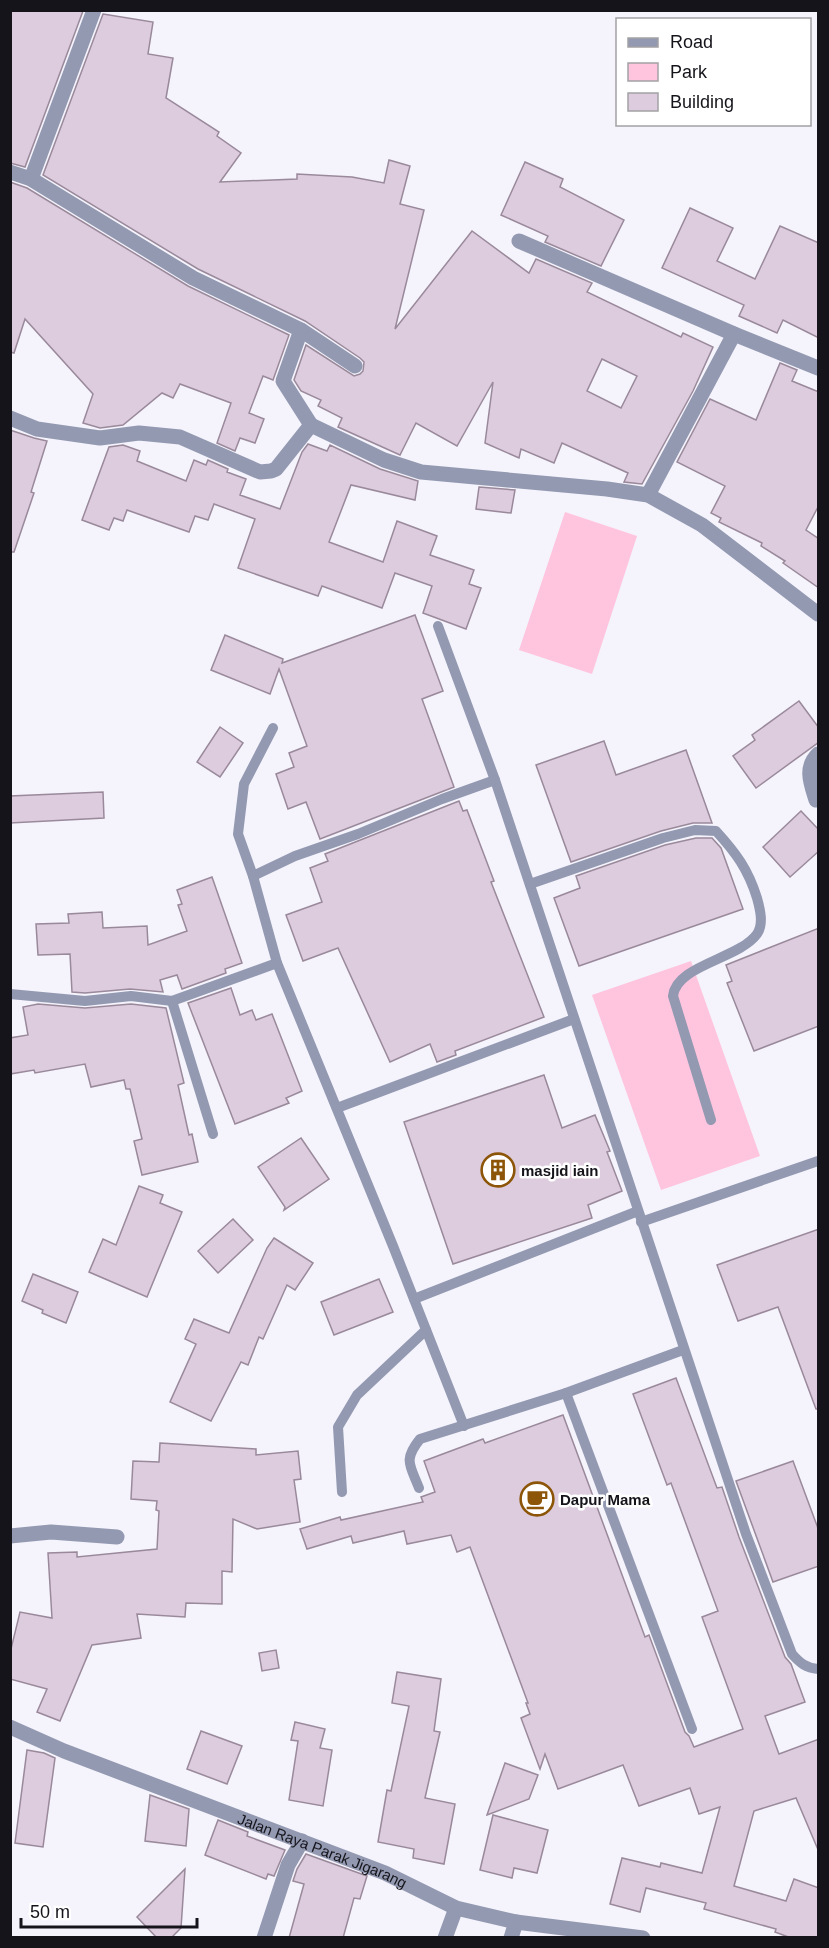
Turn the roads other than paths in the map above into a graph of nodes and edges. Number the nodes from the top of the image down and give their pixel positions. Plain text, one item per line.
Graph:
1 (94, 10) edge
2 (10, 172) edge
3 (31, 179) junction
4 (519, 241) dead end
5 (301, 330) junction
6 (734, 334) junction
7 (355, 366) dead end
8 (819, 368) edge
9 (10, 418) edge
10 (311, 425) junction
11 (648, 495) junction
12 (819, 614) edge
13 (438, 626) dead end
14 (273, 728) dead end
15 (819, 754) edge
16 (495, 780) junction
17 (816, 800) dead end
18 (253, 876) junction
19 (530, 884) junction
20 (277, 963) junction
21 (10, 994) edge
22 (172, 1001) junction
23 (574, 1019) junction
24 (337, 1108) junction
25 (711, 1120) dead end
26 (213, 1134) dead end
27 (819, 1161) edge
28 (639, 1217) junction
29 (414, 1299) junction
30 (426, 1330) junction
31 (683, 1350) junction
32 (566, 1393) junction
33 (464, 1426) junction
34 (419, 1488) dead end
35 (342, 1492) dead end
36 (10, 1536) edge
37 (117, 1537) dead end
38 (819, 1669) edge
39 (10, 1727) edge
40 (692, 1729) dead end
41 (302, 1841) junction
42 (456, 1908) junction
43 (516, 1922) junction
44 (638, 1937) edge
45 (264, 1938) edge
46 (445, 1938) edge
47 (511, 1938) edge

1 - 3 street
2 - 3 street
3 - 5 street
4 - 6 street
5 - 7 street
5 - 10 street
6 - 8 street
6 - 11 street
9 - 10 street
10 - 11 street
11 - 12 street
13 - 16 lane
14 - 18 lane
15 - 17 street
16 - 18 lane
16 - 19 lane
18 - 20 lane
19 - 23 lane
19 - 25 lane
20 - 22 lane
20 - 24 lane
21 - 22 lane
22 - 26 lane
23 - 24 lane
23 - 28 lane
24 - 29 lane
27 - 28 lane
28 - 29 lane
28 - 31 lane
29 - 30 lane
30 - 33 lane
30 - 35 lane
31 - 32 lane
31 - 38 lane
32 - 33 lane
32 - 40 lane
33 - 34 lane
36 - 37 street
39 - 41 street, Jalan Raya Parak Jigarang
41 - 42 street, Jalan Raya Parak Jigarang
41 - 45 street
42 - 43 street, Jalan Raya Parak Jigarang
42 - 46 street
43 - 44 street, Jalan Raya Parak Jigarang
43 - 47 street

